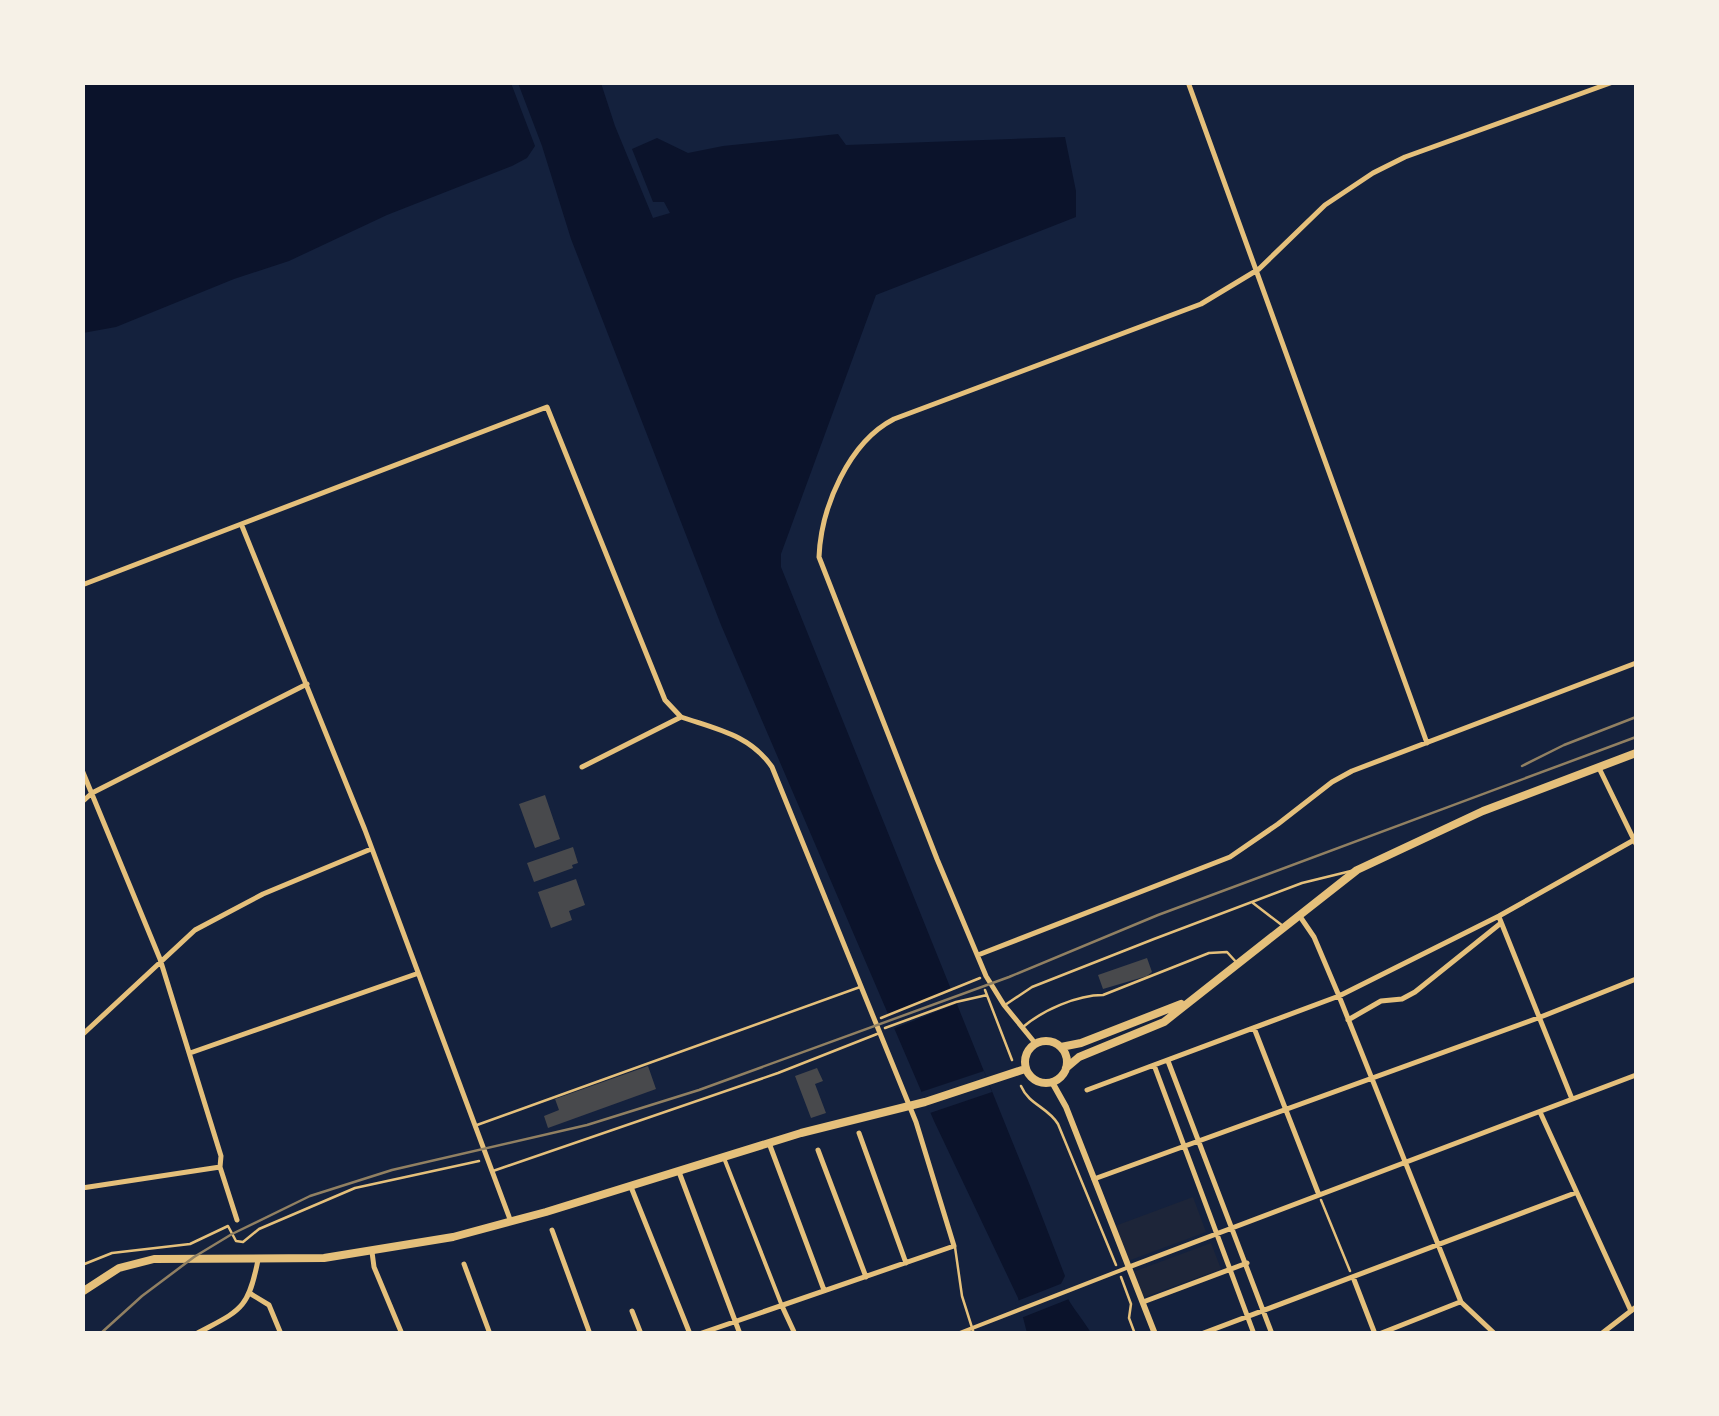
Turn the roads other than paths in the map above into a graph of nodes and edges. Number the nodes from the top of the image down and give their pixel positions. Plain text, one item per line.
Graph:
1 (1188, 82) edge
2 (1613, 82) edge
3 (1258, 269) junction
4 (242, 526) junction
5 (82, 584) edge
6 (1636, 663) edge
7 (308, 684) junction
8 (681, 717) junction
9 (1427, 743) junction
10 (1636, 753) edge
11 (582, 767) dead end
12 (1600, 768) junction
13 (82, 770) edge
14 (92, 794) junction
15 (82, 802) edge
16 (1635, 842) edge
17 (371, 848) junction
18 (1357, 870) junction
19 (1252, 902) junction
20 (1298, 914) junction
21 (1500, 919) junction
22 (1284, 926) junction
23 (978, 955) junction
24 (160, 960) junction
25 (1238, 964) junction
26 (416, 974) junction
27 (1636, 979) edge
28 (862, 986) junction
29 (1339, 996) junction
30 (1194, 998) junction
31 (1004, 1006) junction
32 (1538, 1018) junction
33 (1348, 1020) junction
34 (1022, 1027) junction
35 (1254, 1028) junction
36 (880, 1033) junction
37 (82, 1035) edge
38 (1035, 1043) junction
39 (1061, 1047) junction
40 (190, 1053) junction
41 (1168, 1060) junction
42 (1154, 1065) junction
43 (1066, 1068) junction
44 (1026, 1069) junction
45 (1636, 1077) edge
46 (1370, 1078) junction
47 (1052, 1082) junction
48 (1087, 1090) dead end
49 (1572, 1100) junction
50 (909, 1106) junction
51 (1286, 1110) junction
52 (1540, 1112) junction
53 (473, 1126) junction
54 (859, 1133) dead end
55 (1200, 1142) junction
56 (769, 1143) junction
57 (1184, 1146) junction
58 (818, 1150) dead end
59 (724, 1158) junction
60 (1403, 1162) junction
61 (220, 1167) junction
62 (492, 1171) junction
63 (679, 1172) junction
64 (1094, 1179) junction
65 (632, 1187) junction
66 (82, 1188) edge
67 (1575, 1193) junction
68 (1319, 1195) junction
69 (237, 1220) dead end
70 (511, 1222) junction
71 (1232, 1228) junction
72 (552, 1230) dead end
73 (1216, 1234) junction
74 (1439, 1244) junction
75 (954, 1246) junction
76 (372, 1252) junction
77 (258, 1260) junction
78 (906, 1263) junction
79 (464, 1264) dead end
80 (1247, 1264) junction
81 (1129, 1267) junction
82 (1230, 1270) junction
83 (866, 1277) junction
84 (1352, 1277) junction
85 (824, 1290) junction
86 (82, 1292) edge
87 (251, 1294) junction
88 (1143, 1302) junction
89 (1461, 1302) junction
90 (782, 1306) junction
91 (1634, 1309) edge
92 (632, 1311) dead end
93 (1264, 1311) junction
94 (1247, 1317) junction
95 (735, 1320) junction
96 (973, 1331) edge
97 (196, 1334) edge
98 (281, 1334) edge
99 (402, 1334) edge
100 (490, 1334) edge
101 (590, 1334) edge
102 (641, 1334) edge
103 (690, 1334) edge
104 (699, 1334) edge
105 (740, 1334) edge
106 (795, 1334) edge
107 (957, 1334) edge
108 (1155, 1334) edge
109 (1201, 1334) edge
110 (1254, 1334) edge
111 (1272, 1334) edge
112 (1377, 1334) edge
113 (1495, 1334) edge
114 (1602, 1334) edge

1 - 3 street
2 - 3 street
3 - 9 street
3 - 23 street
4 - 5 street
4 - 7 street
4 - 8 street
6 - 9 street
7 - 14 street
7 - 17 street
8 - 11 street
8 - 28 street
9 - 23 street
10 - 12 main road
12 - 16 street
12 - 18 main road
13 - 14 street
14 - 15 street
14 - 24 street
16 - 21 street
17 - 24 street
17 - 26 street
18 - 19 lane
18 - 20 main road
19 - 22 lane
19 - 31 lane
20 - 22 main road
20 - 29 street
21 - 29 street
21 - 32 street
21 - 33 street
22 - 25 main road
23 - 31 street
24 - 37 street
24 - 40 street
25 - 30 main road
25 - 34 lane
26 - 40 street
26 - 53 street
27 - 32 street
28 - 36 street
28 - 53 lane
29 - 33 street
29 - 35 street
30 - 39 main road
30 - 43 main road
31 - 34 street
32 - 46 street
32 - 49 street
33 - 46 street
34 - 38 street
35 - 41 street
35 - 51 street
36 - 50 street
36 - 62 lane
38 - 39 main road
38 - 44 main road
39 - 43 main road
40 - 61 street
41 - 42 street
41 - 55 street
42 - 48 street
42 - 57 street
43 - 47 main road
44 - 47 main road
44 - 50 main road
45 - 49 street
46 - 51 street
46 - 60 street
47 - 64 street
49 - 52 street
50 - 56 main road
50 - 75 street
51 - 55 street
51 - 68 street
52 - 60 street
52 - 67 street
53 - 62 street
54 - 78 street
55 - 57 street
55 - 71 street
56 - 59 main road
56 - 85 street
57 - 64 street
57 - 73 street
58 - 83 street
59 - 63 main road
59 - 90 street
60 - 68 street
60 - 74 street
61 - 66 street
61 - 69 street
62 - 70 street
63 - 65 main road
63 - 95 street
64 - 81 street
65 - 70 main road
65 - 103 street
67 - 74 street
67 - 91 street
68 - 71 street
70 - 76 main road
71 - 73 street
71 - 80 street
72 - 101 street
73 - 81 street
73 - 82 street
74 - 84 street
74 - 89 street
75 - 78 street
75 - 96 lane
76 - 77 main road
76 - 99 street
77 - 86 main road
77 - 87 street
78 - 83 street
79 - 100 street
80 - 82 street
80 - 93 street
81 - 88 street
81 - 96 street
82 - 88 street
82 - 94 street
83 - 85 street
84 - 93 street
84 - 112 street
85 - 90 street
87 - 97 street
87 - 98 street
88 - 108 street
89 - 112 street
89 - 113 street
90 - 95 street
90 - 106 street
91 - 114 street
92 - 102 street
93 - 94 street
93 - 111 street
94 - 109 street
94 - 110 street
95 - 104 street
95 - 105 street
96 - 107 street

